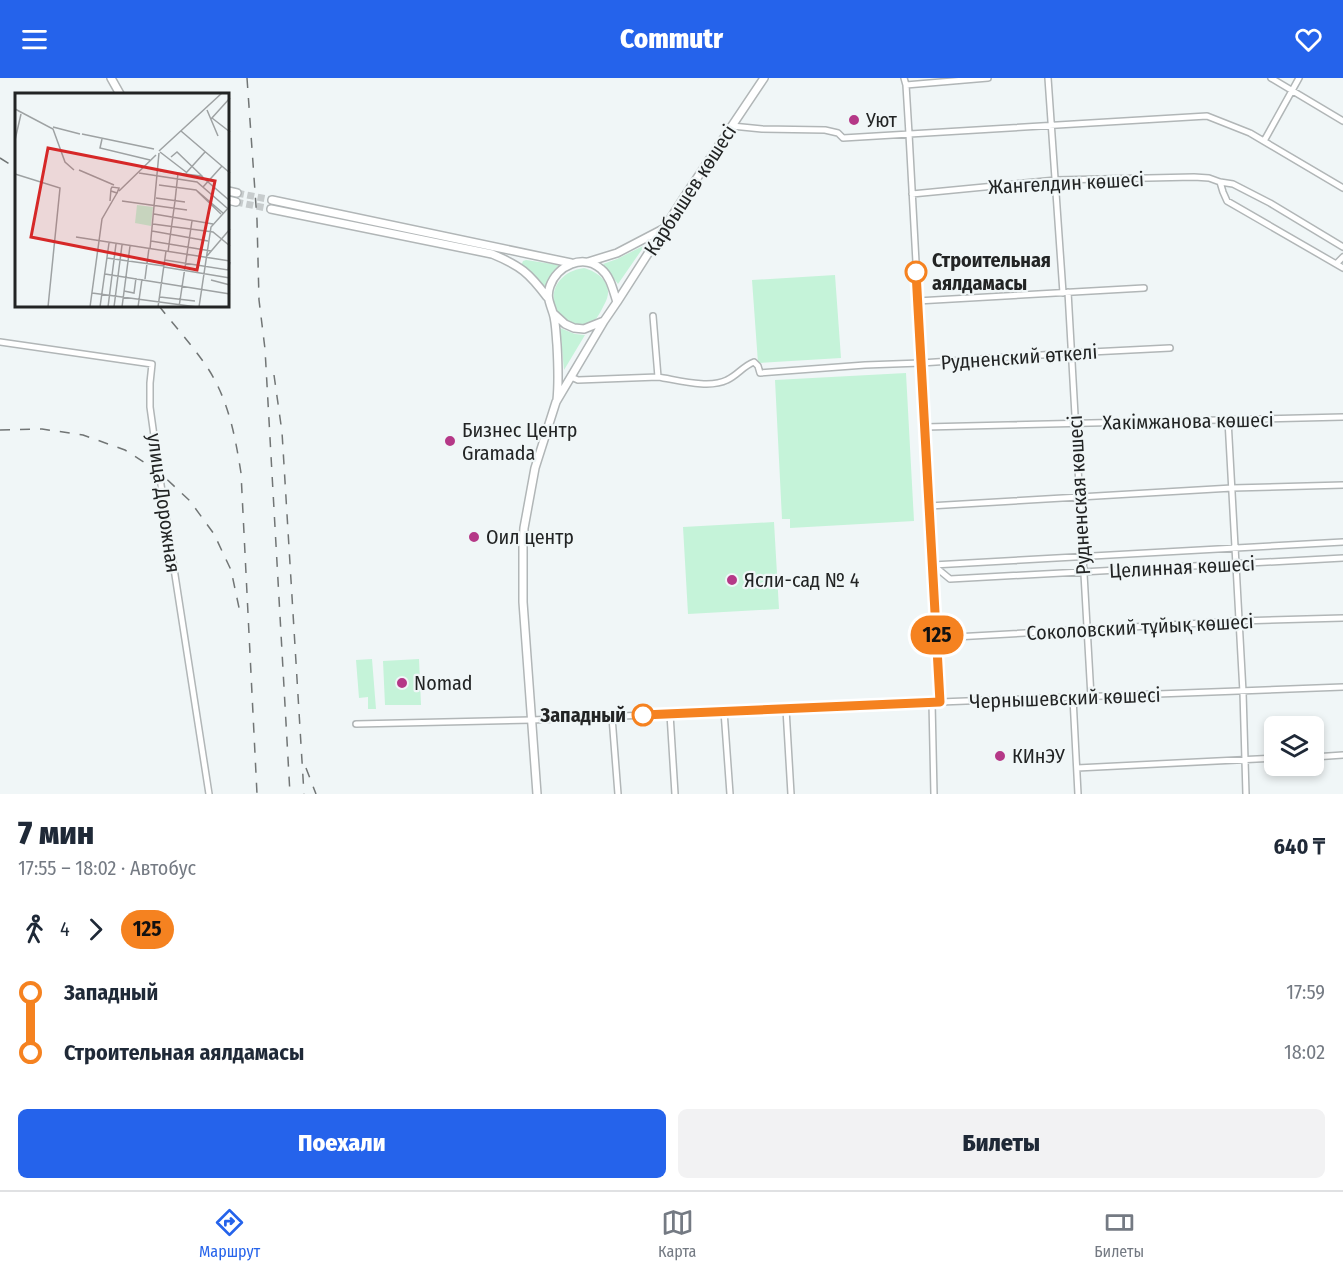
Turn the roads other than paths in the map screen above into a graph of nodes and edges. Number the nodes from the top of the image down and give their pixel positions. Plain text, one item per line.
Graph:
1 (111, 78) edge
2 (764, 78) edge
3 (904, 78) edge
4 (988, 78) edge
5 (1048, 78) edge
6 (1271, 78) edge
7 (1299, 78) edge
8 (906, 85) junction
9 (1292, 90) junction
10 (119, 93) edge
11 (1343, 121) edge
12 (1051, 125) junction
13 (732, 126) junction
14 (909, 134) junction
15 (1264, 141) junction
16 (1056, 180) junction
17 (1220, 182) junction
18 (1343, 188) edge
19 (912, 194) junction
20 (272, 200) tunnel mouth
21 (271, 209) tunnel mouth
22 (665, 228) junction
23 (1343, 248) edge
24 (1343, 257) edge
25 (586, 262) junction
26 (571, 263) junction
27 (1336, 264) junction
28 (1343, 268) edge
29 (1144, 288) dead end
30 (1065, 292) junction
31 (547, 297) junction
32 (917, 301) junction
33 (617, 302) junction
34 (553, 313) junction
35 (653, 316) dead end
36 (604, 321) junction
37 (0, 342) edge
38 (1170, 348) dead end
39 (1071, 353) junction
40 (921, 363) junction
41 (571, 376) junction
42 (658, 377) junction
43 (556, 402) junction
44 (1343, 417) edge
45 (1228, 420) junction
46 (1075, 424) junction
47 (925, 427) junction
48 (1343, 485) edge
49 (1232, 488) junction
50 (1079, 496) junction
51 (929, 506) junction
52 (1343, 542) edge
53 (1235, 548) junction
54 (1083, 556) junction
55 (1343, 558) edge
56 (1236, 564) junction
57 (933, 565) junction
58 (1084, 572) junction
59 (1343, 618) edge
60 (1239, 621) junction
61 (1087, 630) junction
62 (937, 638) junction
63 (1343, 687) edge
64 (1243, 692) junction
65 (1090, 697) junction
66 (1073, 698) junction
67 (932, 702) junction
68 (940, 702) junction
69 (786, 709) junction
70 (724, 711) junction
71 (670, 714) junction
72 (612, 717) junction
73 (532, 720) junction
74 (356, 724) dead end
75 (1343, 755) edge
76 (1324, 756) edge
77 (1264, 759) edge
78 (1245, 760) junction
79 (1077, 768) junction
80 (209, 794) edge
81 (537, 794) edge
82 (618, 794) edge
83 (675, 794) edge
84 (730, 794) edge
85 (791, 794) edge
86 (934, 794) edge
87 (1078, 794) edge
88 (1246, 794) edge

1 - 10 main road
2 - 13 main road, Карбышев көшесі
3 - 8 street
4 - 8 street
5 - 12 street, Рудненская көшесі
6 - 9 street
7 - 9 street
8 - 14 street
9 - 11 street
9 - 15 street
12 - 14 street
12 - 15 street
12 - 16 street, Рудненская көшесі
13 - 14 street
13 - 22 main road, Карбышев көшесі
14 - 19 street
15 - 18 street
16 - 17 street, Жангелдин көшесі
16 - 19 street, Жангелдин көшесі
16 - 30 street, Рудненская көшесі
17 - 23 street, Жангелдин көшесі
17 - 27 street
19 - 32 street
20 - 26 main road
21 - 31 main road
22 - 25 main road
22 - 33 main road, Карбышев көшесі
24 - 27 street
25 - 26 main road
25 - 33 main road
26 - 31 main road
27 - 28 street
29 - 30 street
30 - 32 street
30 - 39 street, Рудненская көшесі
31 - 34 main road
32 - 40 street
33 - 36 main road
34 - 36 main road
34 - 43 main road
35 - 42 street
36 - 41 main road
37 - 80 street, улица Дорожная
38 - 39 street, Рудненский өткелі
39 - 40 street, Рудненский өткелі
39 - 46 street, Рудненская көшесі
40 - 42 street, Рудненский өткелі
40 - 47 street
41 - 42 street
41 - 43 main road
43 - 73 main road
44 - 45 street, Хакімжанова көшесі
45 - 46 street, Хакімжанова көшесі
45 - 49 street
46 - 47 street, Хакімжанова көшесі
46 - 50 street, Рудненская көшесі
47 - 51 street
48 - 49 street
49 - 50 street
49 - 53 street
50 - 51 street
50 - 54 street, Рудненская көшесі
51 - 57 street
52 - 53 street, Целинная көшесі
53 - 54 street, Целинная көшесі
53 - 56 street
54 - 57 street, Целинная көшесі
54 - 58 street, Рудненская көшесі
55 - 56 street, Целинная көшесі
56 - 58 street, Целинная көшесі
56 - 60 street
57 - 58 street, Целинная көшесі
57 - 62 street
58 - 61 street, Рудненская көшесі
59 - 60 street, Соколовский тұйық көшесі
60 - 61 street, Соколовский тұйық көшесі
60 - 64 street
61 - 62 street, Соколовский тұйық көшесі
61 - 65 street, Рудненская көшесі
62 - 68 street
63 - 64 street, Чернышевский көшесі
64 - 65 street, Чернышевский көшесі
64 - 78 street
65 - 66 street, Чернышевский көшесі
66 - 68 street, Чернышевский көшесі
66 - 79 street
67 - 68 street, Чернышевский көшесі
67 - 69 street, Чернышевский көшесі
67 - 86 street
69 - 70 street, Чернышевский көшесі
69 - 85 street
70 - 71 street, Чернышевский көшесі
70 - 84 street
71 - 72 street, Чернышевский көшесі
71 - 83 street
72 - 73 street, Чернышевский көшесі
72 - 82 street
73 - 74 street, Чернышевский көшесі
73 - 81 main road
75 - 76 street
77 - 78 street
78 - 79 street
78 - 88 street
79 - 87 street

